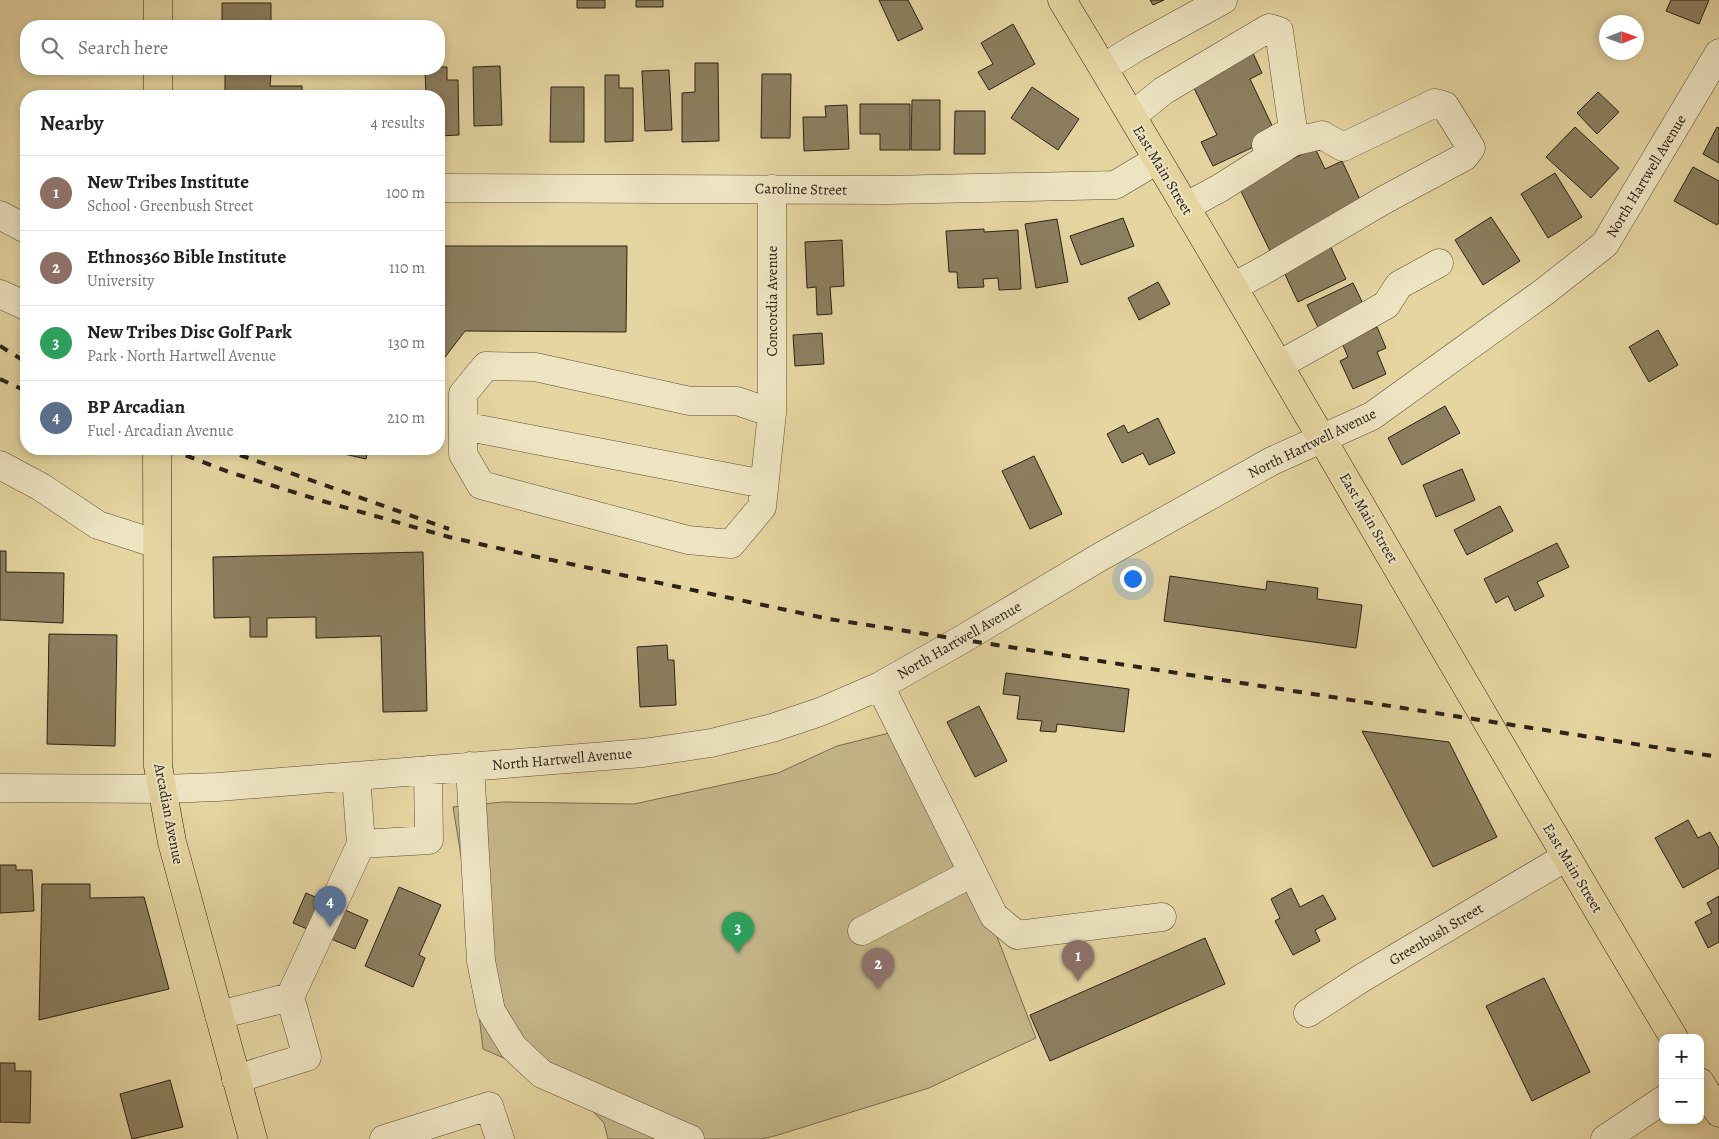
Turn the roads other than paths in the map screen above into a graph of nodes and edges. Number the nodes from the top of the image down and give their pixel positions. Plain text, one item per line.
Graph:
1 (158, 0) edge
2 (1062, 0) edge
3 (1223, 0) edge
4 (158, 20) edge
5 (1719, 52) edge
6 (1103, 68) junction
7 (158, 75) edge
8 (158, 90) edge
9 (1132, 116) junction
10 (1157, 160) junction
11 (445, 188) edge
12 (772, 189) junction
13 (1181, 200) junction
14 (0, 215) edge
15 (20, 226) edge
16 (1439, 263) dead end
17 (1233, 287) junction
18 (0, 294) edge
19 (20, 303) edge
20 (1279, 365) junction
21 (772, 413) junction
22 (463, 426) junction
23 (1324, 439) junction
24 (157, 455) edge
25 (0, 465) edge
26 (764, 484) junction
27 (157, 544) junction
28 (880, 686) junction
29 (470, 766) junction
30 (428, 770) junction
31 (356, 776) junction
32 (0, 788) edge
33 (162, 789) junction
34 (362, 844) junction
35 (1566, 857) junction
36 (972, 873) junction
37 (1162, 917) dead end
38 (862, 931) dead end
39 (290, 997) junction
40 (1308, 1013) dead end
41 (219, 1016) junction
42 (1672, 1034) edge
43 (236, 1078) junction
44 (1704, 1089) edge
45 (1659, 1103) edge
46 (1719, 1113) edge
47 (253, 1139) edge
48 (384, 1139) edge
49 (500, 1139) edge
50 (690, 1139) edge
51 (1605, 1139) edge

1 - 4 main road
2 - 6 main road, East Main Street
3 - 6 street
5 - 23 street, North Hartwell Avenue
6 - 9 main road, East Main Street
7 - 8 main road
9 - 10 main road, East Main Street
9 - 13 street
10 - 12 street, Caroline Street
10 - 13 main road, East Main Street
11 - 12 street, Caroline Street
12 - 21 street, Concordia Avenue
13 - 17 main road, East Main Street
13 - 17 street
14 - 15 street
16 - 20 street
17 - 20 main road, East Main Street
18 - 19 street
20 - 23 main road, East Main Street
21 - 22 street
21 - 26 street, Concordia Avenue
22 - 26 street
22 - 26 street, Concordia Avenue
23 - 28 street, North Hartwell Avenue
23 - 35 main road, East Main Street
24 - 27 main road, Arcadian Avenue
25 - 27 street
27 - 33 main road, Arcadian Avenue
28 - 29 street, North Hartwell Avenue
28 - 36 street
29 - 30 street, North Hartwell Avenue
29 - 50 street
30 - 31 street, North Hartwell Avenue
30 - 34 street
31 - 33 street, North Hartwell Avenue
31 - 34 street
32 - 33 street, North Hartwell Avenue
33 - 41 main road, Arcadian Avenue
34 - 39 street
35 - 40 street, Greenbush Street
35 - 42 main road, East Main Street
36 - 37 street
36 - 38 street
39 - 41 street
39 - 43 street
41 - 43 main road, Arcadian Avenue
43 - 47 main road, Arcadian Avenue
44 - 46 main road
45 - 51 street
48 - 49 street

